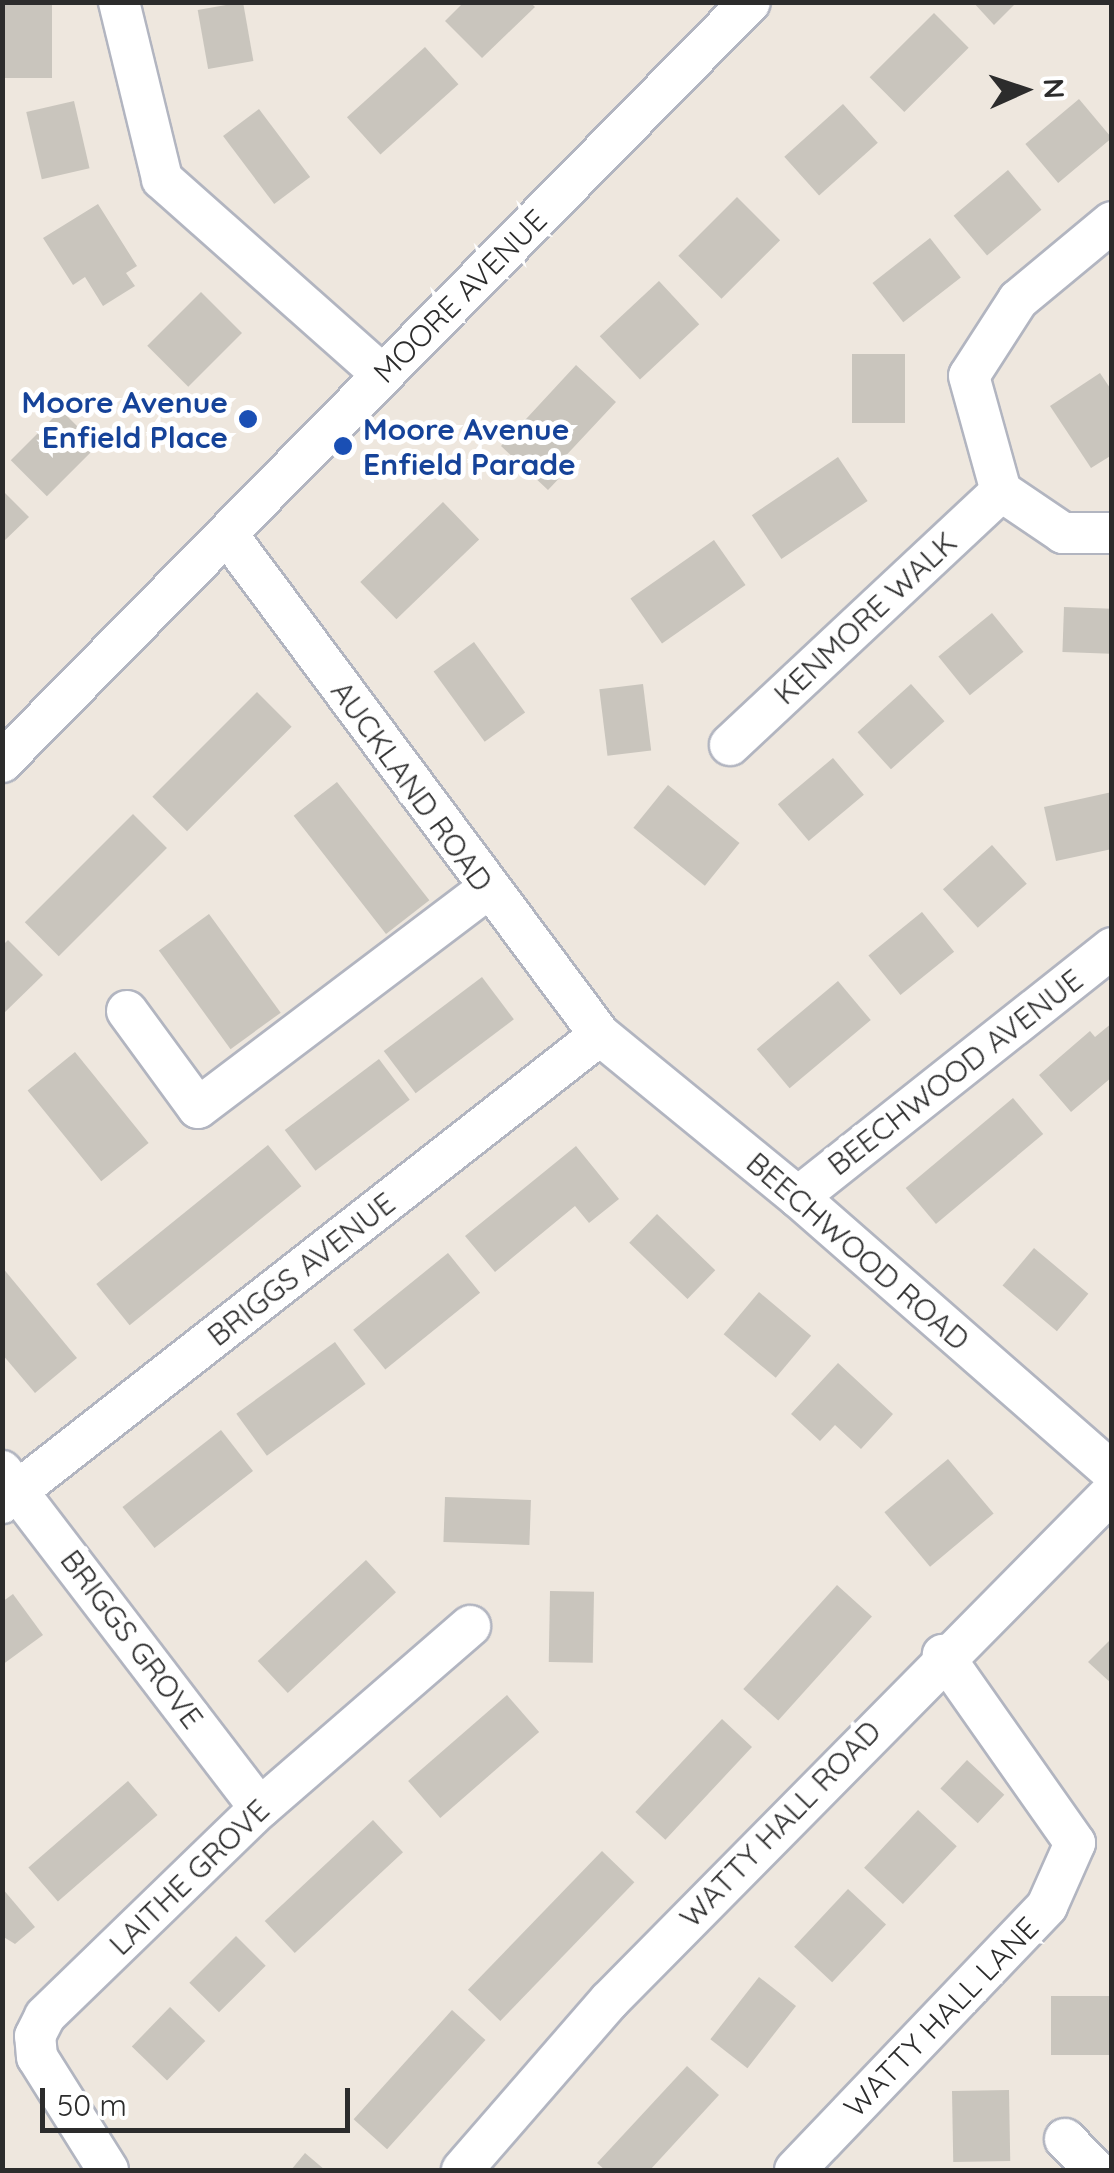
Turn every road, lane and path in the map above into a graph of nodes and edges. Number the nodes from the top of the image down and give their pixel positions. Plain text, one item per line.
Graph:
1 (119, 2) edge
2 (750, 2) edge
3 (1112, 222) edge
4 (383, 375) junction
5 (1001, 492) junction
6 (1112, 533) edge
7 (227, 534) junction
8 (730, 745) dead end
9 (2, 762) edge
10 (488, 889) junction
11 (1112, 948) edge
12 (127, 1011) dead end
13 (600, 1035) junction
14 (798, 1197) junction
15 (1112, 1472) edge
16 (8, 1489) edge
17 (1112, 1492) edge
18 (470, 1626) dead end
19 (943, 1656) junction
20 (260, 1808) junction
21 (1065, 2139) dead end
22 (108, 2170) edge
23 (462, 2170) edge
24 (795, 2170) edge
25 (1096, 2170) edge

1 - 4 street
2 - 4 street, MOORE AVENUE
3 - 5 street
4 - 7 street, MOORE AVENUE
5 - 6 street
5 - 8 street, KENMORE WALK
7 - 9 street, MOORE AVENUE
7 - 10 street, AUCKLAND ROAD
10 - 12 street
10 - 13 street, AUCKLAND ROAD
11 - 14 street, BEECHWOOD AVENUE
13 - 14 street, BEECHWOOD ROAD
13 - 16 street, BRIGGS AVENUE
14 - 15 street, BEECHWOOD ROAD
16 - 20 street, BRIGGS GROVE
17 - 19 street, WATTY HALL ROAD
18 - 20 street, LAITHE GROVE
19 - 23 street, WATTY HALL ROAD
19 - 24 street, WATTY HALL LANE
20 - 22 street, LAITHE GROVE
21 - 25 street

